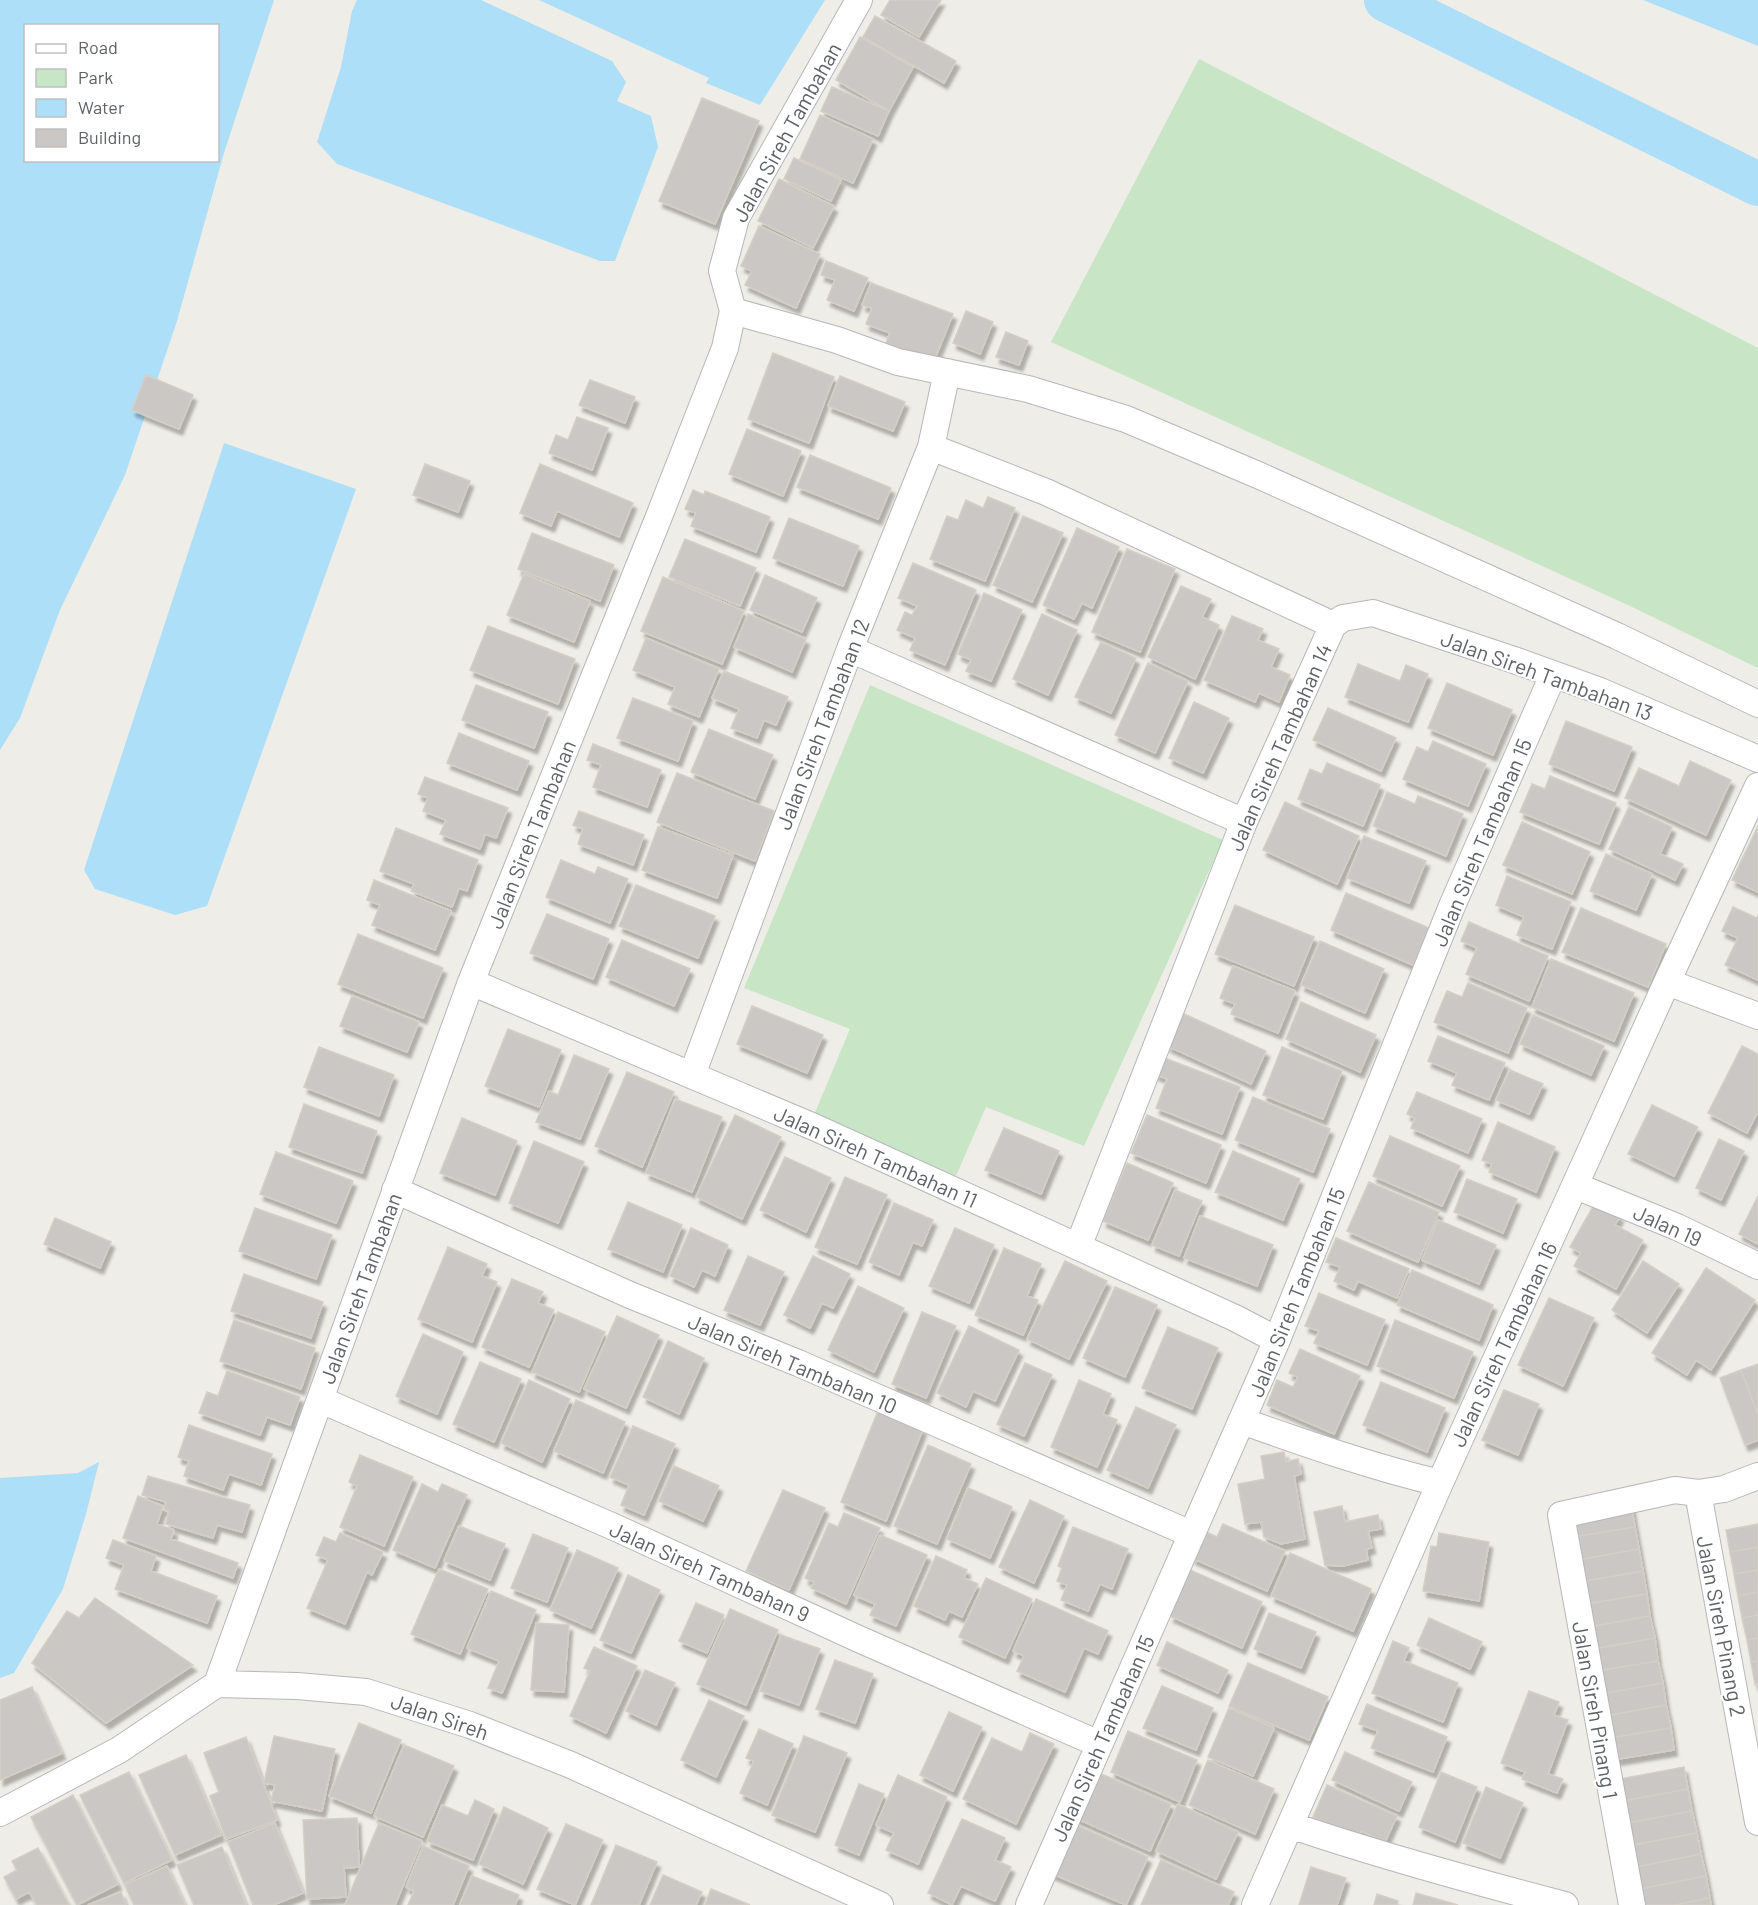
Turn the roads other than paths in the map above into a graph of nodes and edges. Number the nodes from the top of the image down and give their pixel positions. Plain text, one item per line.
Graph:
1 (859, 0) edge
2 (733, 311) junction
3 (948, 372) junction
4 (931, 447) junction
5 (1334, 625) junction
6 (850, 648) junction
7 (1553, 675) junction
8 (1758, 704) edge
9 (1758, 759) edge
10 (1758, 786) edge
11 (1244, 822) junction
12 (1667, 981) junction
13 (471, 982) junction
14 (1758, 1016) edge
15 (692, 1075) junction
16 (1576, 1186) junction
17 (395, 1190) junction
18 (1078, 1247) junction
19 (1758, 1266) edge
20 (1277, 1340) junction
21 (321, 1400) junction
22 (1242, 1421) junction
23 (1758, 1476) edge
24 (1440, 1483) junction
25 (1698, 1493) junction
26 (1191, 1534) junction
27 (217, 1684) junction
28 (1099, 1744) junction
29 (0, 1813) edge
30 (1758, 1822) edge
31 (1290, 1824) junction
32 (880, 1905) edge
33 (1029, 1905) edge
34 (1255, 1905) edge
35 (1566, 1905) edge
36 (1632, 1905) edge

1 - 2 street, Jalan Sireh Tambahan
2 - 3 street
2 - 13 street, Jalan Sireh Tambahan
3 - 4 street, Jalan Sireh Tambahan 12
3 - 8 street
4 - 5 street, Jalan Sireh Tambahan 14
4 - 6 street, Jalan Sireh Tambahan 12
5 - 7 street, Jalan Sireh Tambahan 13
5 - 11 street, Jalan Sireh Tambahan 14
6 - 11 street
6 - 15 street, Jalan Sireh Tambahan 12
7 - 9 street, Jalan Sireh Tambahan 13
7 - 20 street, Jalan Sireh Tambahan 15
10 - 12 street, Jalan Sireh Tambahan 16
11 - 18 street, Jalan Sireh Tambahan 14
12 - 14 street
12 - 16 street, Jalan Sireh Tambahan 16
13 - 15 street, Jalan Sireh Tambahan 11
13 - 17 street, Jalan Sireh Tambahan
15 - 18 street, Jalan Sireh Tambahan 11
16 - 19 street, Jalan 19
16 - 24 street, Jalan Sireh Tambahan 16
17 - 21 street, Jalan Sireh Tambahan
17 - 26 street, Jalan Sireh Tambahan 10
18 - 20 street, Jalan Sireh Tambahan 11
20 - 22 street, Jalan Sireh Tambahan 15
21 - 27 street, Jalan Sireh Tambahan
21 - 28 street, Jalan Sireh Tambahan 9
22 - 24 street
22 - 26 street, Jalan Sireh Tambahan 15
23 - 25 street
24 - 31 street, Jalan Sireh Tambahan 16
25 - 30 street, Jalan Sireh Pinang 2
25 - 36 street, Jalan Sireh Pinang 1
26 - 28 street, Jalan Sireh Tambahan 15
27 - 29 street
27 - 32 street, Jalan Sireh
28 - 33 street, Jalan Sireh Tambahan 15
31 - 34 street, Jalan Sireh Tambahan 16
31 - 35 street

